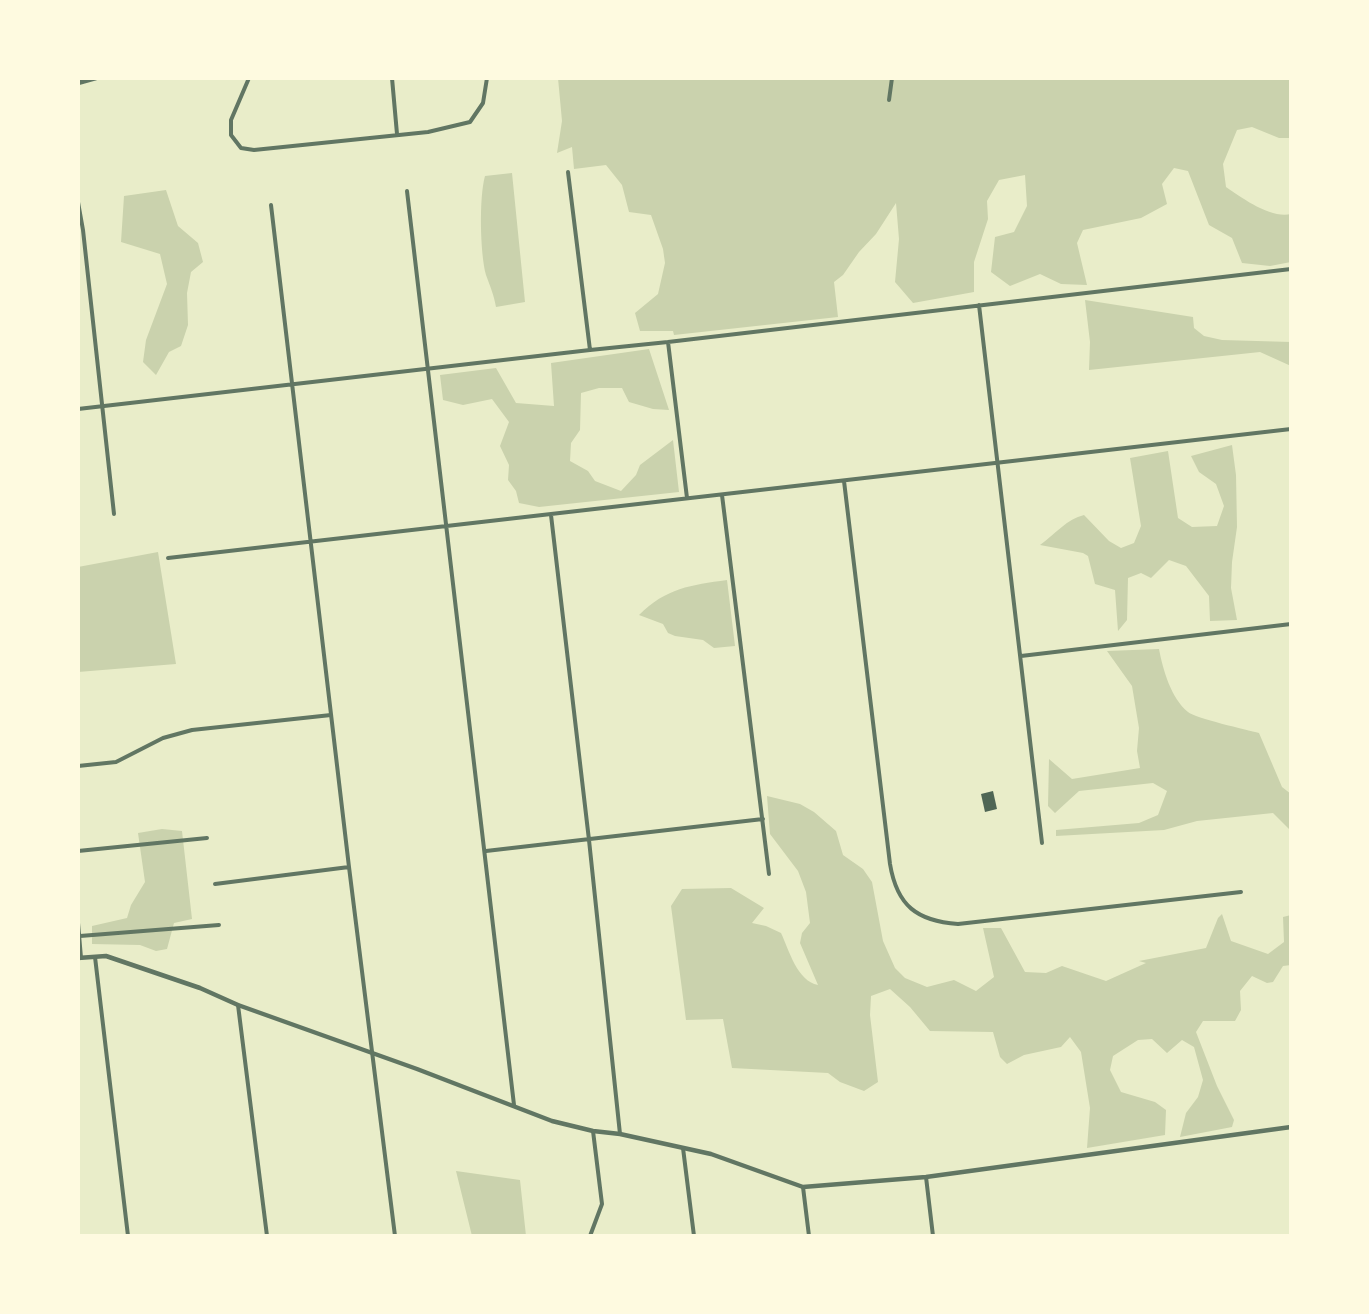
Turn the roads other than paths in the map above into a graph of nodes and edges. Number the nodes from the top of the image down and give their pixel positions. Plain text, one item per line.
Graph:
1 (96, 78) edge
2 (249, 78) edge
3 (392, 78) edge
4 (487, 78) edge
5 (892, 78) edge
6 (78, 83) edge
7 (889, 100) dead end
8 (397, 134) junction
9 (568, 172) dead end
10 (407, 191) dead end
11 (78, 202) edge
12 (271, 205) dead end
13 (1291, 269) edge
14 (979, 305) junction
15 (668, 342) junction
16 (590, 350) junction
17 (427, 369) junction
18 (292, 384) junction
19 (103, 406) junction
20 (78, 409) edge
21 (1291, 429) edge
22 (998, 462) junction
23 (844, 481) junction
24 (722, 495) junction
25 (687, 498) junction
26 (114, 514) dead end
27 (551, 515) junction
28 (446, 527) junction
29 (311, 542) junction
30 (168, 558) dead end
31 (1291, 624) edge
32 (1020, 656) junction
33 (331, 715) junction
34 (78, 766) edge
35 (763, 819) junction
36 (207, 838) dead end
37 (589, 840) junction
38 (1042, 843) dead end
39 (78, 851) edge
40 (486, 851) junction
41 (349, 867) junction
42 (769, 874) dead end
43 (216, 884) dead end
44 (1241, 892) dead end
45 (78, 924) edge
46 (219, 926) dead end
47 (80, 936) junction
48 (95, 956) junction
49 (79, 958) edge
50 (238, 1005) junction
51 (373, 1053) junction
52 (514, 1105) junction
53 (1291, 1127) edge
54 (593, 1131) junction
55 (620, 1134) junction
56 (683, 1148) junction
57 (926, 1177) junction
58 (803, 1187) junction
59 (128, 1236) edge
60 (267, 1236) edge
61 (394, 1236) edge
62 (590, 1236) edge
63 (694, 1236) edge
64 (808, 1236) edge
65 (933, 1236) edge

1 - 6 street
2 - 8 street
3 - 8 street
4 - 8 street
5 - 7 street
9 - 16 street
10 - 17 street
11 - 19 street
12 - 18 street
13 - 14 street
14 - 15 street
14 - 22 street
15 - 16 street
15 - 25 street
16 - 17 street
17 - 18 street
17 - 28 street
18 - 19 street
18 - 29 street
19 - 20 street
19 - 26 street
21 - 22 street
22 - 23 street
22 - 32 street
23 - 24 street
23 - 44 street
24 - 25 street
24 - 35 street
25 - 27 street
27 - 28 street
27 - 37 street
28 - 29 street
28 - 40 street
29 - 30 street
29 - 33 street
31 - 32 street
32 - 38 street
33 - 34 street
33 - 41 street
35 - 37 street
35 - 42 street
36 - 39 street
37 - 40 street
37 - 55 street
40 - 52 street
41 - 43 street
41 - 51 street
45 - 47 street
46 - 47 street
47 - 49 street
48 - 49 street
48 - 50 street
48 - 59 street
50 - 51 street
50 - 60 street
51 - 52 street
51 - 61 street
52 - 54 street
53 - 57 street
54 - 55 street
54 - 62 street
55 - 56 street
56 - 58 street
56 - 63 street
57 - 58 street
57 - 65 street
58 - 64 street

